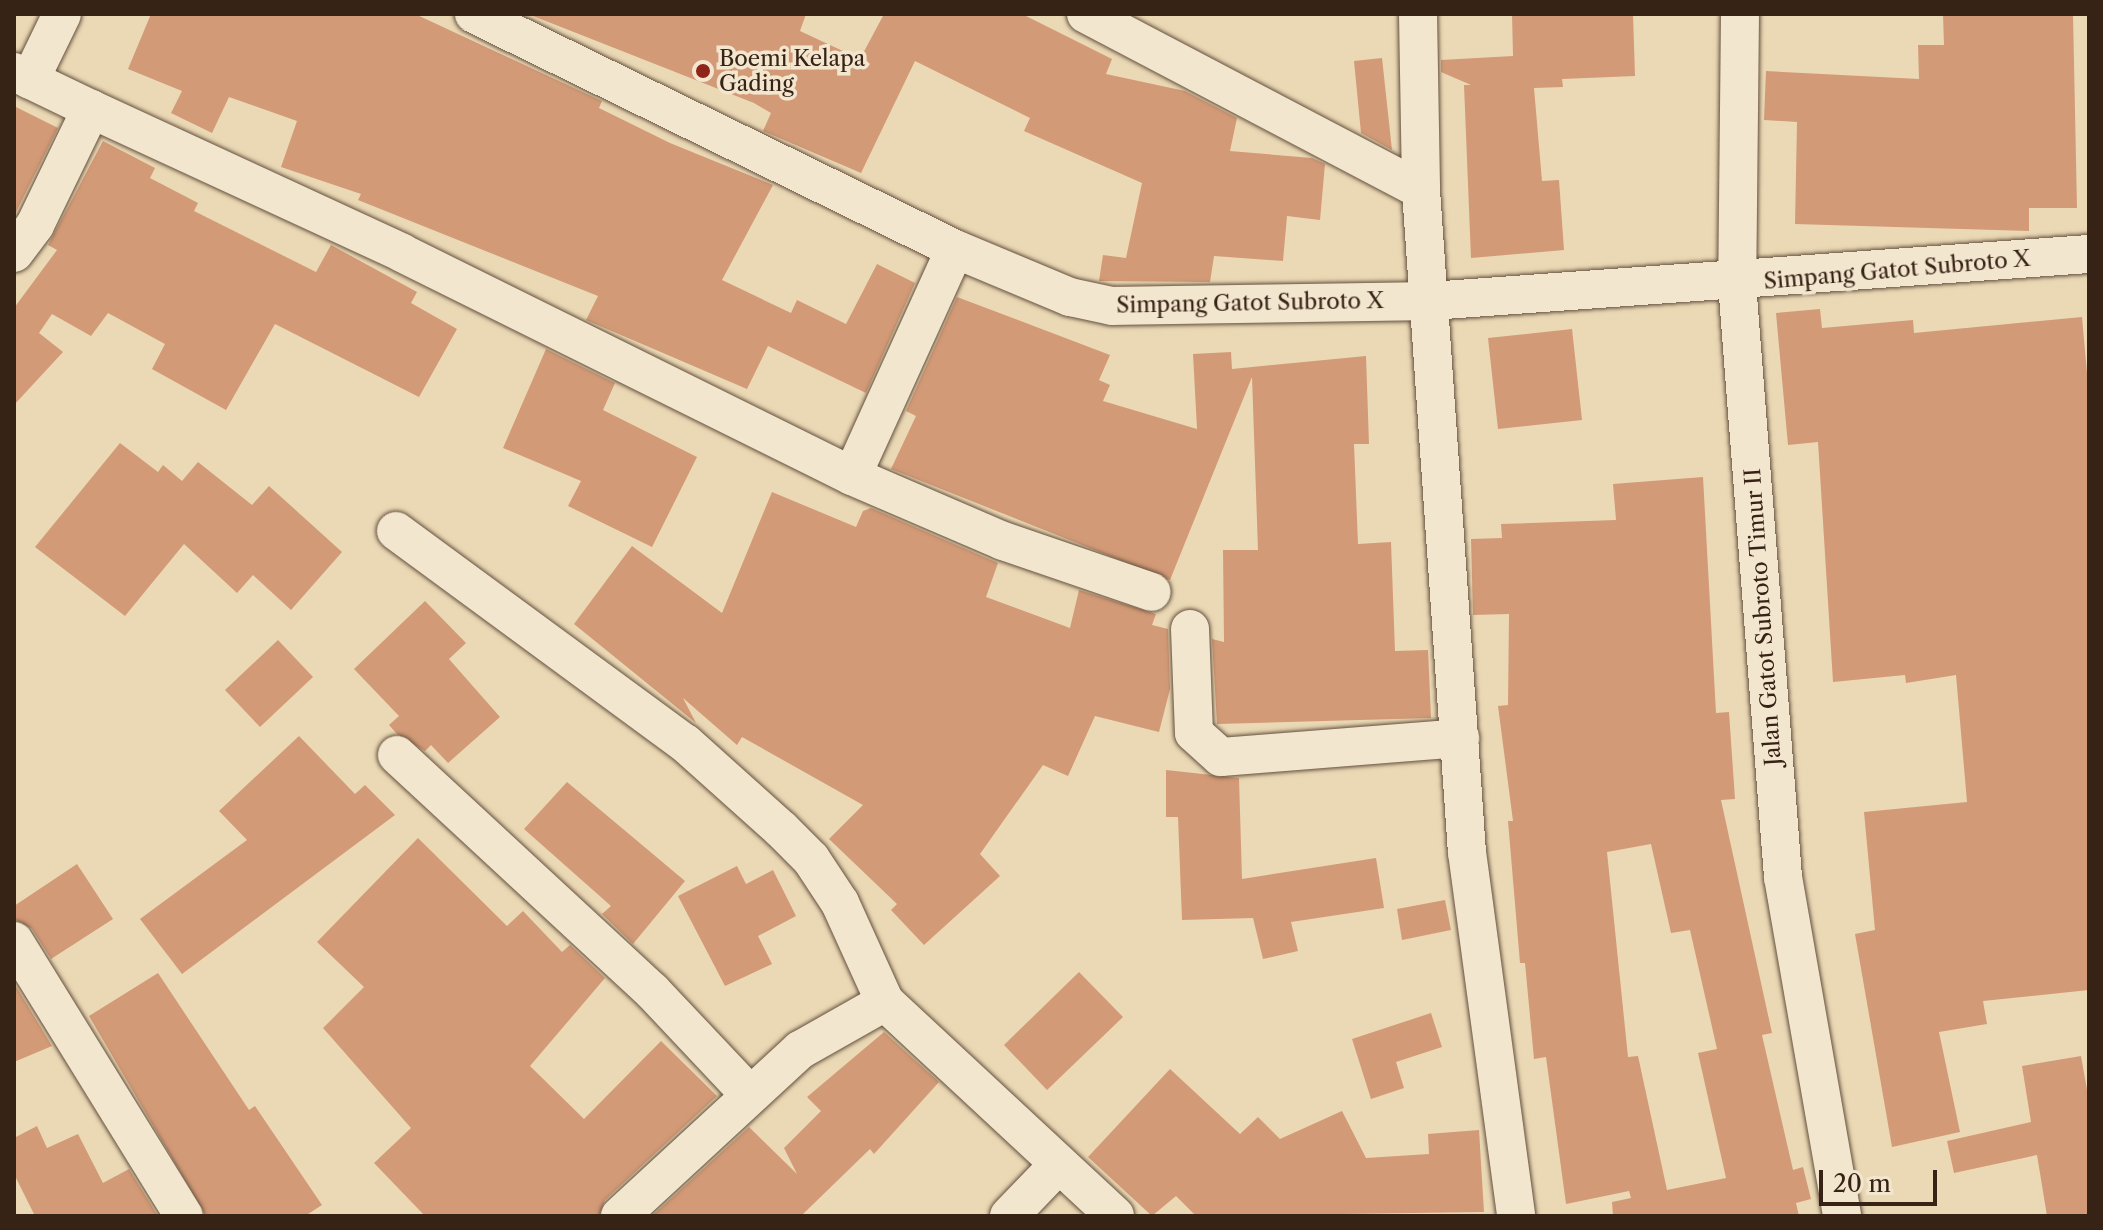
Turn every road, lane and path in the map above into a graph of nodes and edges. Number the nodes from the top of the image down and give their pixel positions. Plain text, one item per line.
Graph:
1 (62, 14) edge
2 (474, 14) edge
3 (1086, 14) edge
4 (1418, 14) edge
5 (1740, 14) edge
6 (22, 76) edge
7 (91, 109) junction
8 (1421, 190) junction
9 (955, 249) junction
10 (14, 253) edge
11 (2089, 254) edge
12 (1737, 283) junction
13 (1430, 301) junction
14 (852, 476) junction
15 (396, 531) dead end
16 (1152, 592) dead end
17 (1190, 629) dead end
18 (1460, 738) junction
19 (397, 755) dead end
20 (14, 941) edge
21 (885, 1002) junction
22 (748, 1093) junction
23 (1058, 1165) junction
24 (184, 1216) edge
25 (620, 1216) edge
26 (1009, 1216) edge
27 (1115, 1216) edge
28 (1516, 1216) edge
29 (1842, 1216) edge

1 - 6 street
2 - 9 street, Simpang Gatot Subroto X
3 - 8 street
4 - 8 street
5 - 12 street, Jalan Gatot Subroto Timur II
6 - 7 street
7 - 10 street
7 - 14 street
8 - 13 street
9 - 13 street, Simpang Gatot Subroto X
9 - 14 street
11 - 12 street, Simpang Gatot Subroto X
12 - 13 street, Simpang Gatot Subroto X
12 - 29 street, Jalan Gatot Subroto Timur II
13 - 18 street
14 - 16 street
15 - 21 street
17 - 18 street
18 - 28 street
19 - 22 street
20 - 24 street
21 - 22 street
21 - 23 street
22 - 25 street
23 - 26 street
23 - 27 street

